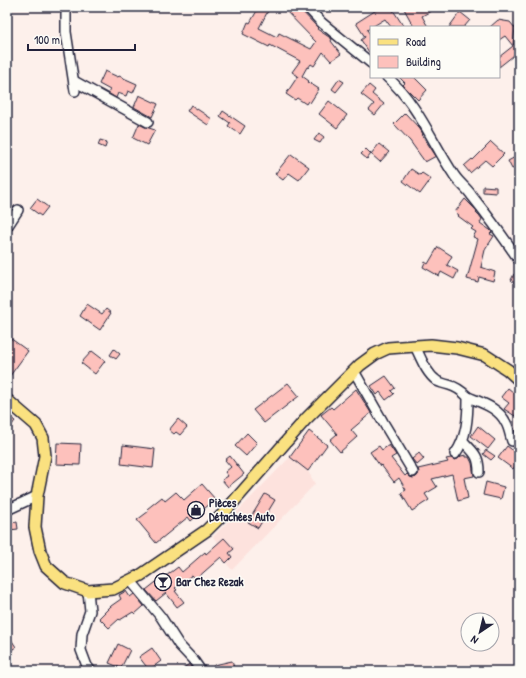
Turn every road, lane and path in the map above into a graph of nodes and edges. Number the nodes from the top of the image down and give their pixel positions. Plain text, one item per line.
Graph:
1 (66, 7) edge
2 (307, 7) edge
3 (370, 62) edge
4 (388, 78) edge
5 (74, 81) junction
6 (75, 91) dead end
7 (148, 122) dead end
8 (18, 210) dead end
9 (7, 227) edge
10 (519, 260) edge
11 (415, 346) junction
12 (354, 371) junction
13 (519, 380) edge
14 (468, 397) junction
15 (7, 400) edge
16 (463, 441) junction
17 (512, 441) dead end
18 (455, 454) dead end
19 (413, 472) dead end
20 (479, 472) dead end
21 (37, 496) junction
22 (7, 510) edge
23 (130, 580) junction
24 (88, 591) junction
25 (91, 671) edge
26 (201, 671) edge

1 - 5 street
2 - 3 street
4 - 10 street
5 - 6 street
5 - 7 street
8 - 9 street
11 - 12 main road
11 - 13 main road
11 - 14 street
12 - 19 street
12 - 23 main road
14 - 16 street
14 - 17 street
15 - 21 main road
16 - 18 street
16 - 20 street
21 - 22 street
21 - 24 main road
23 - 24 main road
23 - 26 street
24 - 25 street

